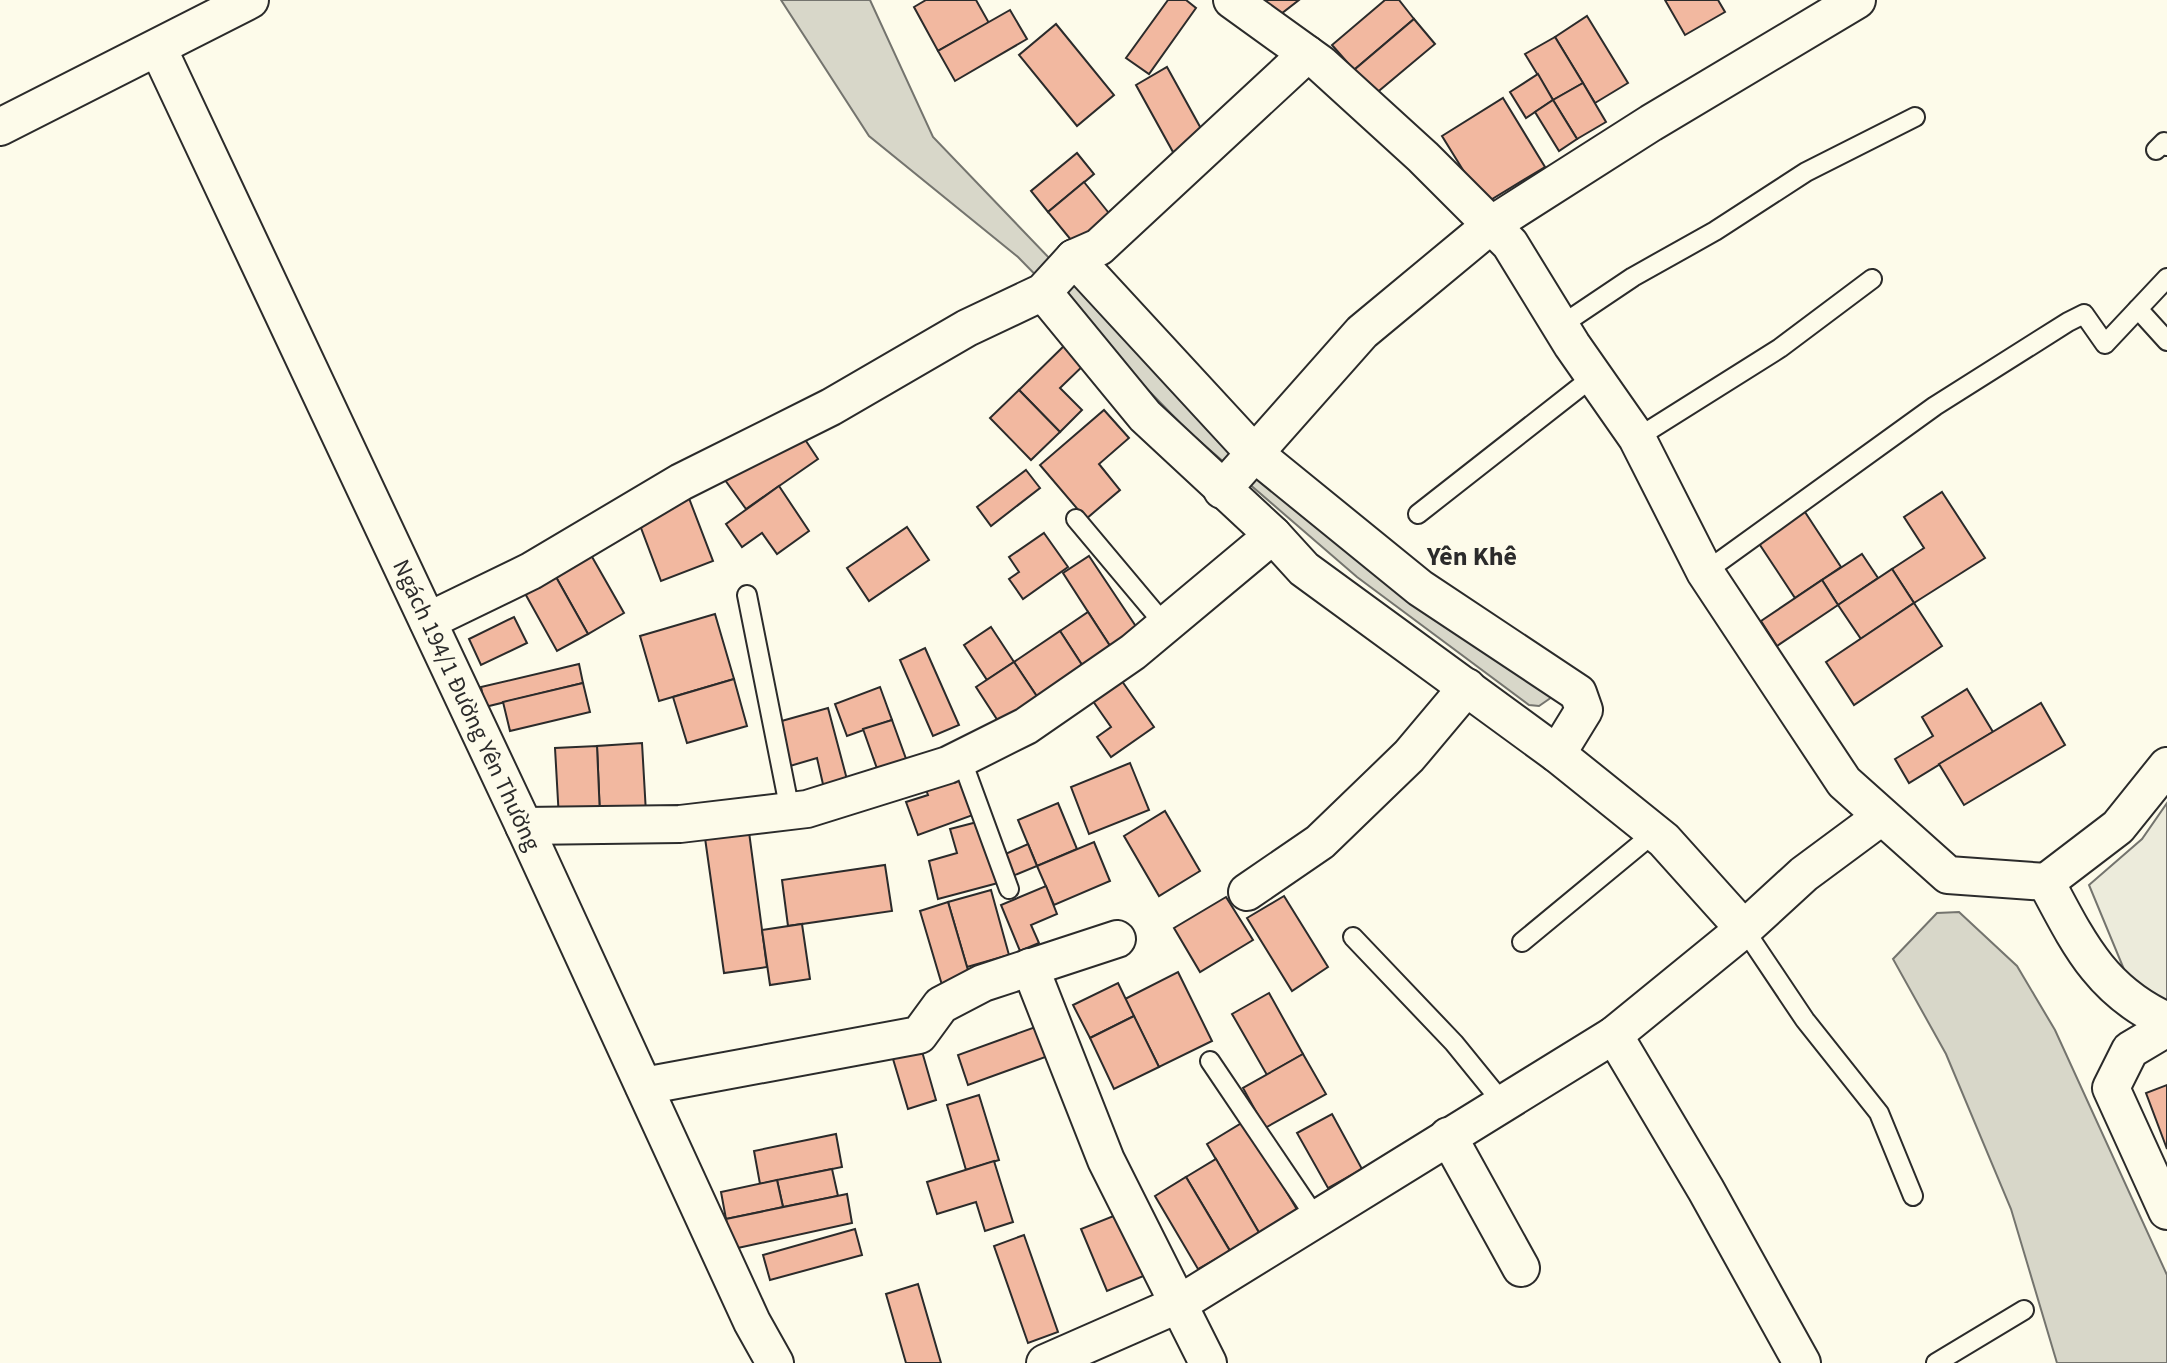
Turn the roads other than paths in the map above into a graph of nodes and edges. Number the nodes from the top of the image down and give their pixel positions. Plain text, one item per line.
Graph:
1 (250, 0) edge
2 (1232, 0) edge
3 (1857, 0) edge
4 (158, 48) junction
5 (1307, 54) junction
6 (1915, 117) dead end
7 (0, 127) edge
8 (1491, 225) junction
9 (1058, 276) junction
10 (2167, 278) edge
11 (1872, 279) dead end
12 (2138, 309) junction
13 (1560, 326) junction
14 (2167, 341) edge
15 (1594, 376) junction
16 (1637, 438) junction
17 (1239, 470) junction
18 (1418, 514) dead end
19 (1076, 519) dead end
20 (1273, 535) junction
21 (1705, 572) junction
22 (747, 595) dead end
23 (428, 621) junction
24 (1165, 625) junction
25 (1467, 687) junction
26 (1557, 754) junction
27 (961, 758) junction
28 (2167, 766) edge
29 (790, 811) junction
30 (1881, 817) junction
31 (524, 826) junction
32 (1654, 833) junction
33 (2046, 882) junction
34 (1009, 889) dead end
35 (1247, 892) dead end
36 (1744, 929) junction
37 (1353, 937) dead end
38 (1117, 939) dead end
39 (1522, 942) dead end
40 (1030, 967) junction
41 (2167, 1021) edge
42 (2167, 1028) edge
43 (1614, 1035) junction
44 (1210, 1061) dead end
45 (644, 1086) junction
46 (1502, 1102) junction
47 (1448, 1136) junction
48 (1913, 1196) dead end
49 (2167, 1211) edge
50 (1316, 1218) junction
51 (1521, 1268) dead end
52 (1177, 1305) junction
53 (2024, 1310) dead end
54 (775, 1363) edge
55 (1045, 1363) edge
56 (1208, 1363) edge
57 (1802, 1363) edge
58 (1936, 1363) edge

1 - 4 street
2 - 5 street
3 - 8 street
4 - 7 street
4 - 23 street, Ngách 194/1 Đường Yên Thường
5 - 8 street
5 - 9 street
6 - 13 lane
8 - 13 street
8 - 17 street
9 - 17 street
9 - 17 street
9 - 23 street
10 - 12 lane
11 - 16 lane
12 - 14 lane
12 - 21 lane
13 - 15 street
15 - 16 street
15 - 18 lane
16 - 21 street
17 - 20 street
17 - 26 street
19 - 24 lane
20 - 24 street
20 - 25 street
21 - 30 street
22 - 29 lane
23 - 31 street, Ngách 194/1 Đường Yên Thường
24 - 27 street
25 - 26 street
25 - 35 street
26 - 32 street
27 - 29 street
27 - 34 lane
28 - 33 street
29 - 31 street
30 - 33 street
30 - 36 street
31 - 45 street, Ngách 194/1 Đường Yên Thường
32 - 36 street
32 - 39 lane
33 - 41 street
36 - 43 street
36 - 48 lane
37 - 46 lane
38 - 40 street
40 - 45 street
40 - 52 street
42 - 49 street
43 - 46 street
43 - 57 street
44 - 50 lane
45 - 54 street, Ngách 194/1 Đường Yên Thường
46 - 47 street
47 - 50 street
47 - 51 street
50 - 52 street
52 - 55 street
52 - 56 street
53 - 58 lane

